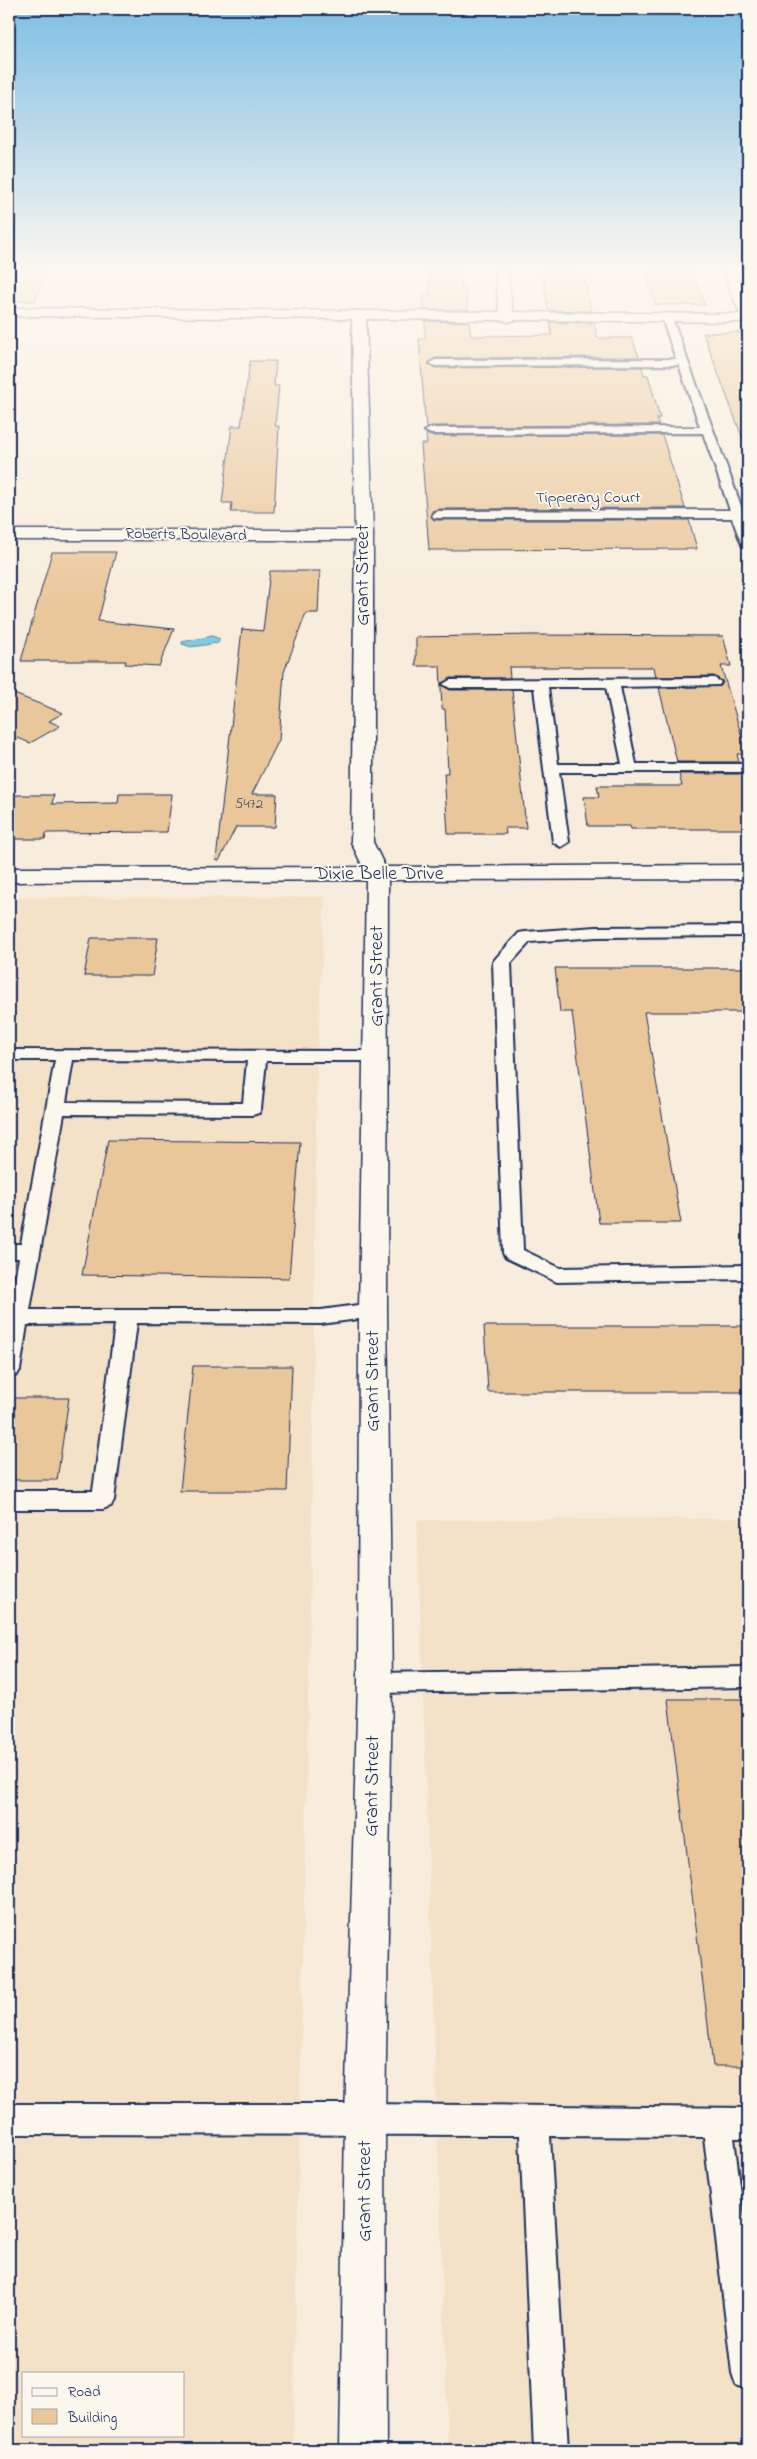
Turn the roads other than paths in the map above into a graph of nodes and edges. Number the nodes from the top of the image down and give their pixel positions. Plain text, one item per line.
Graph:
1 (360, 381) edge
2 (689, 381) edge
3 (706, 430) junction
4 (431, 431) dead end
5 (738, 514) junction
6 (438, 515) dead end
7 (9, 534) edge
8 (364, 535) junction
9 (748, 545) edge
10 (714, 682) dead end
11 (540, 683) junction
12 (612, 683) junction
13 (450, 684) dead end
14 (550, 768) junction
15 (630, 768) junction
16 (748, 768) edge
17 (561, 842) dead end
18 (748, 872) edge
19 (377, 874) junction
20 (9, 875) edge
21 (748, 931) edge
22 (9, 1055) edge
23 (65, 1055) junction
24 (257, 1055) junction
25 (377, 1056) junction
26 (55, 1108) junction
27 (9, 1251) edge
28 (30, 1251) junction
29 (748, 1272) edge
30 (373, 1310) junction
31 (128, 1316) junction
32 (13, 1318) edge
33 (9, 1370) edge
34 (9, 1500) edge
35 (748, 1677) edge
36 (375, 1683) junction
37 (9, 2119) edge
38 (365, 2119) junction
39 (534, 2120) junction
40 (717, 2123) junction
41 (748, 2123) edge
42 (748, 2373) edge
43 (363, 2450) edge
44 (551, 2450) edge

1 - 8 street, Grant Street
2 - 3 lane
3 - 4 lane
3 - 5 lane
5 - 6 lane, Tipperary Court
5 - 9 lane
7 - 8 street, Roberts Boulevard
8 - 19 street, Grant Street
10 - 12 lane
11 - 12 lane
11 - 13 lane
11 - 14 lane
12 - 15 lane
14 - 15 lane
14 - 17 lane
15 - 16 lane
18 - 19 street, Dixie Belle Drive
19 - 20 street, Dixie Belle Drive
19 - 25 street, Grant Street
21 - 29 lane
22 - 23 lane
23 - 24 lane
23 - 26 lane
24 - 25 lane
24 - 26 lane
25 - 30 street, Grant Street
26 - 28 lane
27 - 28 lane
28 - 32 lane
30 - 31 lane
30 - 36 street, Grant Street
31 - 32 lane
31 - 34 lane
32 - 33 lane
35 - 36 lane
36 - 38 street, Grant Street
37 - 38 lane
38 - 39 lane
38 - 43 street, Grant Street
39 - 40 lane
39 - 44 lane
40 - 41 lane
40 - 42 lane

